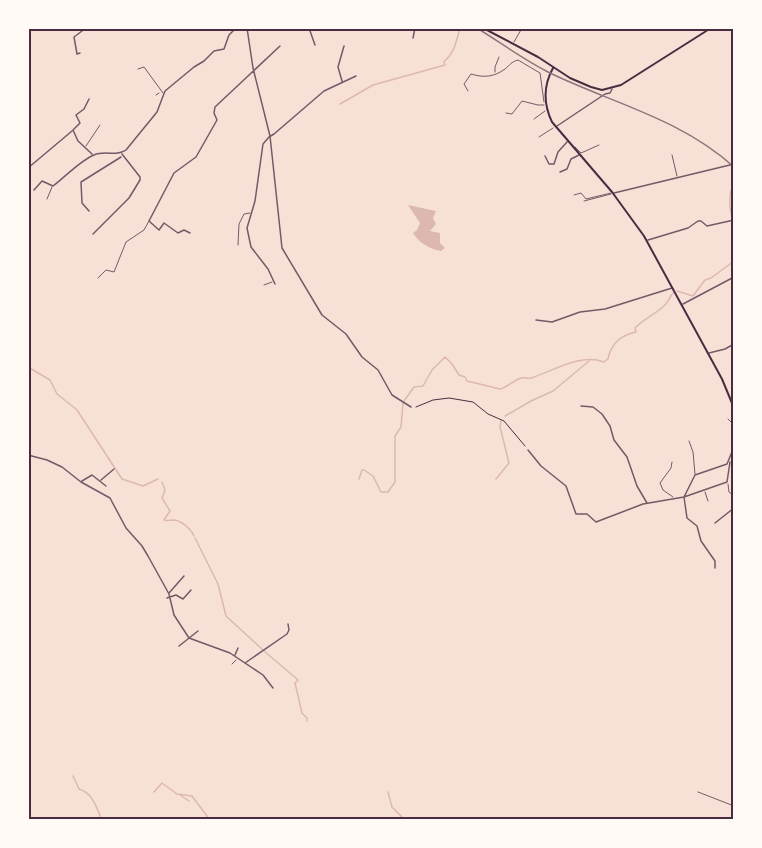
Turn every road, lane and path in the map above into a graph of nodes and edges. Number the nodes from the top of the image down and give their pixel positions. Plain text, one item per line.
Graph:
1 (86, 28) edge
2 (236, 28) edge
3 (246, 28) edge
4 (309, 28) edge
5 (415, 28) edge
6 (483, 28) edge
7 (522, 28) edge
8 (711, 28) edge
9 (413, 38) dead end
10 (513, 44) junction
11 (315, 45) dead end
12 (280, 46) dead end
13 (344, 46) dead end
14 (80, 53) dead end
15 (499, 57) dead end
16 (138, 69) dead end
17 (253, 71) junction
18 (551, 71) junction
19 (496, 74) junction
20 (356, 76) dead end
21 (342, 82) junction
22 (612, 89) junction
23 (468, 91) dead end
24 (162, 93) junction
25 (156, 95) dead end
26 (89, 99) dead end
27 (545, 104) junction
28 (547, 110) junction
29 (506, 113) dead end
30 (534, 119) dead end
31 (100, 125) dead end
32 (555, 127) junction
33 (72, 130) junction
34 (270, 136) junction
35 (539, 137) dead end
36 (568, 142) junction
37 (599, 145) dead end
38 (574, 147) junction
39 (86, 148) junction
40 (93, 154) junction
41 (122, 155) junction
42 (579, 155) junction
43 (672, 155) dead end
44 (544, 156) dead end
45 (734, 164) edge
46 (28, 168) edge
47 (560, 172) dead end
48 (677, 178) junction
49 (52, 187) junction
50 (34, 190) dead end
51 (613, 193) junction
52 (574, 195) dead end
53 (47, 199) dead end
54 (584, 201) dead end
55 (89, 212) dead end
56 (250, 213) junction
57 (734, 220) edge
58 (149, 221) junction
59 (190, 233) dead end
60 (93, 234) dead end
61 (647, 241) junction
62 (238, 245) dead end
63 (734, 277) edge
64 (98, 278) dead end
65 (273, 280) junction
66 (275, 284) dead end
67 (264, 285) dead end
68 (673, 288) junction
69 (682, 304) junction
70 (536, 320) dead end
71 (734, 344) edge
72 (708, 353) junction
73 (734, 369) edge
74 (734, 376) edge
75 (732, 397) edge
76 (581, 406) dead end
77 (411, 407) joint
78 (734, 408) edge
79 (728, 419) dead end
80 (734, 425) edge
81 (689, 441) dead end
82 (734, 447) edge
83 (528, 450) joint
84 (28, 455) edge
85 (729, 461) junction
86 (672, 462) dead end
87 (114, 470) dead end
88 (696, 474) junction
89 (100, 481) junction
90 (81, 482) junction
91 (728, 482) junction
92 (106, 486) dead end
93 (705, 490) junction
94 (734, 496) edge
95 (684, 497) junction
96 (674, 498) junction
97 (708, 501) dead end
98 (647, 503) junction
99 (734, 508) edge
100 (715, 523) dead end
101 (715, 568) dead end
102 (184, 576) dead end
103 (191, 590) dead end
104 (170, 595) junction
105 (167, 598) dead end
106 (288, 624) dead end
107 (198, 631) dead end
108 (189, 638) junction
109 (179, 646) dead end
110 (238, 648) dead end
111 (234, 656) junction
112 (238, 658) junction
113 (245, 663) junction
114 (232, 664) dead end
115 (273, 688) dead end
116 (698, 792) dead end
117 (734, 806) edge

1 - 14 street
2 - 24 street
3 - 17 street
4 - 11 street
5 - 9 street
6 - 10 main road
7 - 10 lane
8 - 22 main road
10 - 18 main road
12 - 17 street
13 - 21 street
15 - 19 lane
16 - 24 lane
17 - 34 street
17 - 58 street
18 - 22 main road
18 - 27 main road
19 - 23 lane
19 - 27 lane
20 - 21 street
21 - 34 street
22 - 32 street
24 - 25 lane
24 - 41 street
26 - 33 street
27 - 28 main road
27 - 29 lane
28 - 30 lane
28 - 32 main road
31 - 39 lane
32 - 35 lane
32 - 36 main road
33 - 39 street
33 - 46 street
34 - 56 street
34 - 77 street
36 - 38 main road
36 - 44 street
37 - 38 lane
38 - 42 main road
39 - 40 street
40 - 41 street
40 - 49 street
41 - 55 street
41 - 60 street
42 - 47 street
42 - 51 main road
43 - 48 lane
45 - 48 street
48 - 51 street
49 - 50 street
49 - 53 lane
51 - 52 lane
51 - 54 lane
51 - 61 main road
56 - 62 lane
56 - 65 street
57 - 61 street
58 - 59 street
58 - 64 lane
61 - 68 main road
63 - 69 street
65 - 66 street
65 - 67 lane
68 - 69 main road
68 - 70 street
69 - 72 main road
71 - 72 street
72 - 75 main road
73 - 74 street
75 - 78 main road
76 - 98 street
77 - 83 path
79 - 80 lane
81 - 88 lane
82 - 85 street
83 - 98 street
84 - 90 street
85 - 88 street
85 - 91 street
86 - 96 lane
87 - 89 street
88 - 95 street
89 - 90 street
89 - 92 street
90 - 104 street
91 - 93 street
91 - 94 lane
93 - 95 street
93 - 97 lane
95 - 96 street
95 - 101 street
96 - 98 street
99 - 100 street
102 - 104 street
103 - 104 street
104 - 105 street
104 - 108 street
106 - 113 street
107 - 108 street
108 - 109 street
108 - 111 street
110 - 111 street
111 - 112 street
112 - 113 street
112 - 114 lane
113 - 115 street
116 - 117 lane

